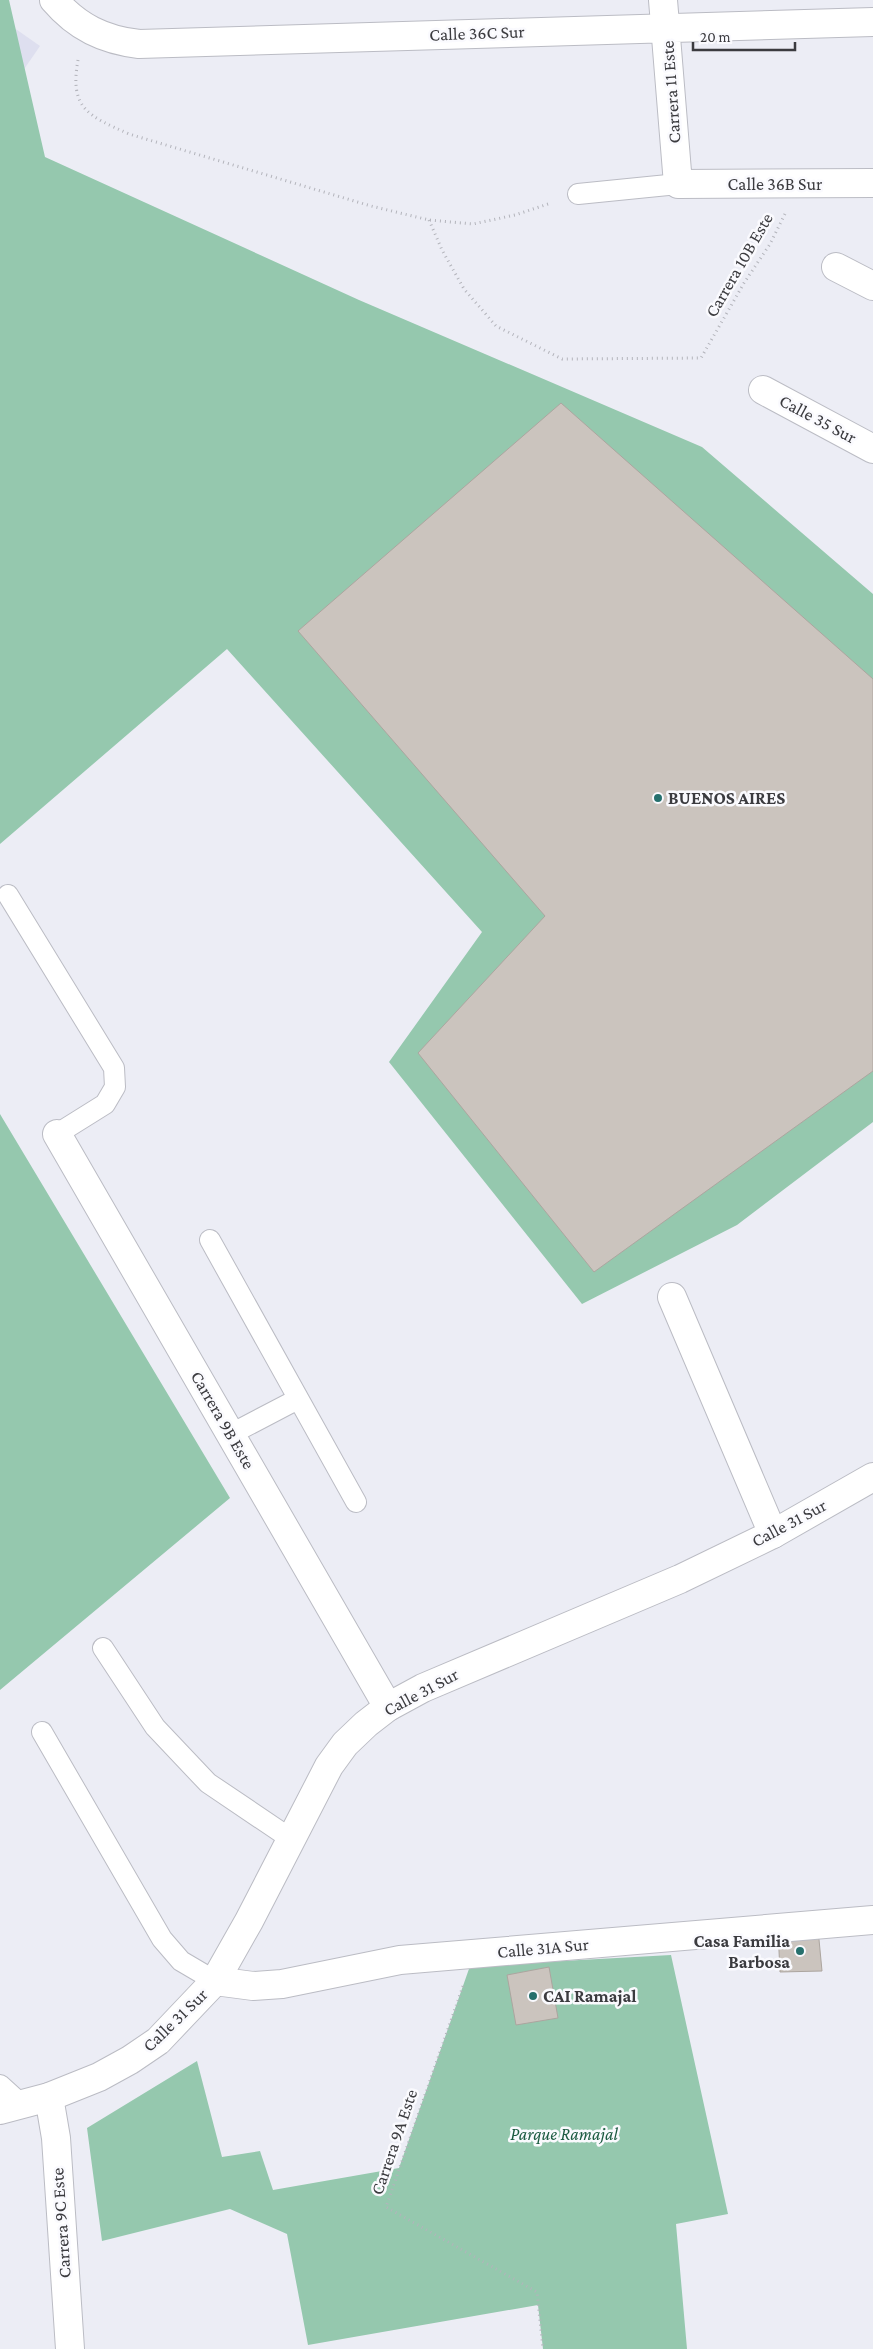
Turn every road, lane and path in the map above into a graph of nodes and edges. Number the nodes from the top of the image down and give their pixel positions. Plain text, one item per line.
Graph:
1 (54, 0) edge
2 (664, 0) edge
3 (873, 22) edge
4 (84, 27) junction
5 (666, 28) junction
6 (873, 183) edge
7 (678, 184) junction
8 (799, 184) junction
9 (578, 194) joint
10 (429, 220) junction
11 (836, 267) dead end
12 (873, 286) edge
13 (763, 390) dead end
14 (873, 449) edge
15 (8, 895) dead end
16 (57, 1134) joint
17 (210, 1240) dead end
18 (672, 1297) dead end
19 (298, 1399) junction
20 (231, 1434) junction
21 (873, 1477) edge
22 (356, 1502) dead end
23 (773, 1534) junction
24 (103, 1648) dead end
25 (388, 1706) junction
26 (42, 1732) dead end
27 (291, 1839) junction
28 (873, 1920) edge
29 (474, 1953) junction
30 (215, 1981) junction
31 (0, 2085) edge
32 (49, 2097) junction
33 (11, 2107) edge
34 (70, 2349) edge
35 (543, 2349) edge

1 - 4 street, Calle 36C Sur
2 - 5 street, Carrera 11 Este
3 - 5 street, Calle 36C Sur
4 - 5 street, Calle 36C Sur
4 - 10 path
5 - 7 street, Carrera 11 Este
6 - 8 street, Calle 36B Sur
7 - 8 street, Calle 36B Sur
7 - 9 lane
8 - 10 path, Carrera 10B Este
9 - 10 path
11 - 12 street
13 - 14 street, Calle 35 Sur
15 - 16 lane
16 - 20 street, Carrera 9B Este
17 - 19 lane
18 - 23 street
19 - 20 lane
19 - 22 lane
20 - 25 street, Carrera 9B Este
21 - 23 street, Calle 31 Sur
23 - 25 street, Calle 31 Sur
24 - 27 lane
25 - 27 street, Calle 31 Sur
26 - 30 lane
27 - 30 street, Calle 31 Sur
28 - 29 street, Calle 31A Sur
29 - 30 street, Calle 31A Sur
29 - 35 path, Carrera 9A Este
30 - 32 street, Calle 31 Sur
31 - 33 lane
32 - 33 street, Calle 31 Sur
32 - 34 street, Carrera 9C Este

